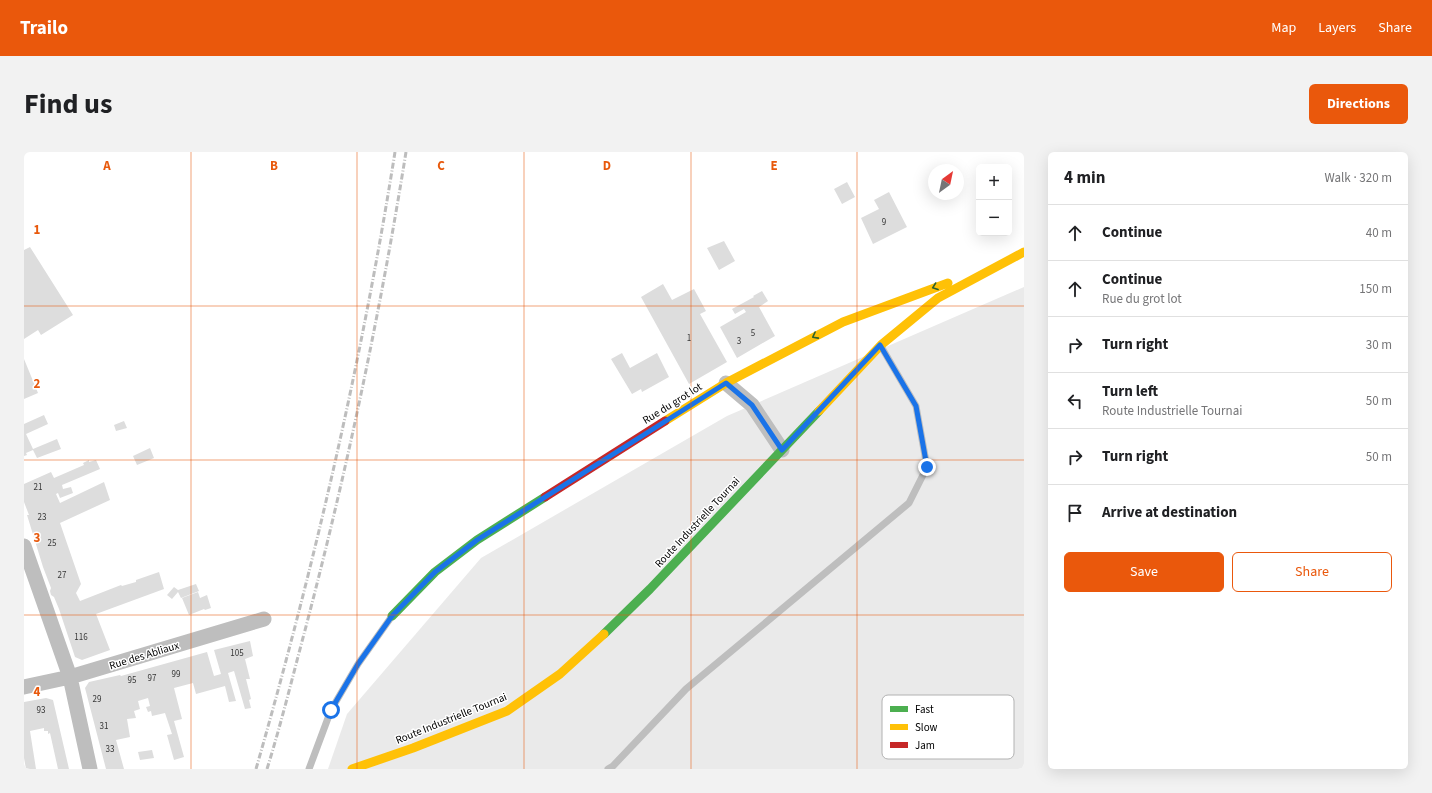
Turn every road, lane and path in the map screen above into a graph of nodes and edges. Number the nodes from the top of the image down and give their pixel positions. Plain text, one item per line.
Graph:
1 (1024, 252) edge
2 (998, 265) junction
3 (880, 345) junction
4 (726, 383) junction
5 (782, 450) junction
6 (24, 546) edge
7 (392, 616) joint
8 (264, 619) dead end
9 (70, 677) junction
10 (24, 687) edge
11 (356, 768) edge
12 (90, 769) edge
13 (309, 769) edge
14 (608, 769) edge

1 - 2 main road, Route Industrielle Tournai
2 - 3 main road, Route Industrielle Tournai
2 -> 4 main road, Rue du grot lot
3 - 5 main road, Route Industrielle Tournai
3 - 14 lane
4 - 5 street
4 - 7 main road, Rue du grot lot
5 - 11 main road, Route Industrielle Tournai
6 - 9 street
7 - 13 lane
8 - 9 street, Rue des Abliaux
9 - 10 street, Rue des Abliaux
9 - 12 street

